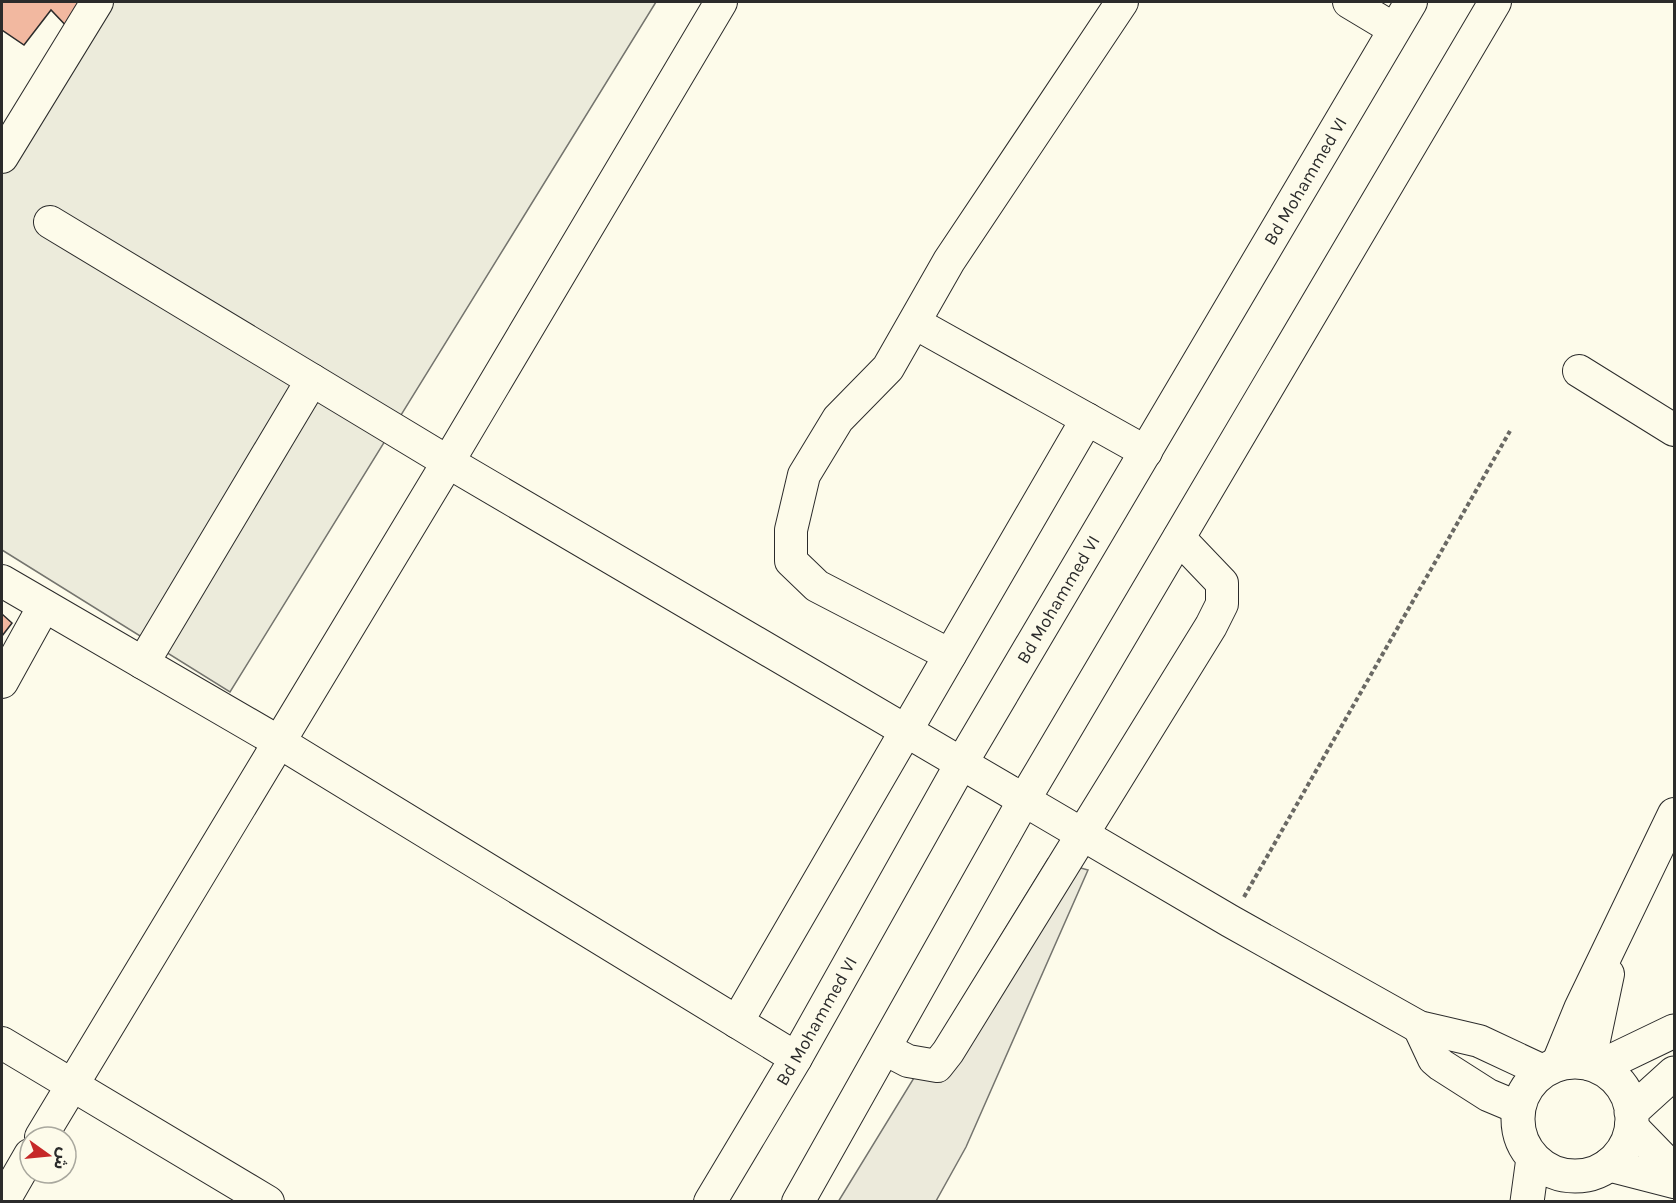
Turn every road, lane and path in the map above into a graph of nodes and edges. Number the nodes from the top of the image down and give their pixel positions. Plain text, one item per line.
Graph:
1 (97, 2) edge
2 (720, 2) edge
3 (1122, 2) edge
4 (1349, 2) edge
5 (1411, 2) edge
6 (1495, 2) edge
7 (1394, 29) junction
8 (2, 157) edge
9 (50, 222) dead end
10 (915, 323) junction
11 (1580, 371) dead end
12 (312, 380) junction
13 (1087, 419) junction
14 (1674, 430) edge
15 (1510, 431) dead end
16 (1146, 452) junction
17 (448, 462) junction
18 (1179, 538) junction
19 (2, 581) edge
20 (44, 606) junction
21 (950, 655) junction
22 (143, 663) junction
23 (2, 682) edge
24 (905, 731) junction
25 (279, 742) junction
26 (962, 764) junction
27 (1024, 800) junction
28 (1674, 814) edge
29 (1082, 835) junction
30 (1230, 921) junction
31 (1615, 938) junction
32 (737, 1022) junction
33 (1419, 1027) junction
34 (1674, 1031) edge
35 (2, 1043) edge
36 (885, 1049) junction
37 (796, 1058) junction
38 (1594, 1065) junction
39 (1550, 1068) junction
40 (1674, 1073) edge
41 (71, 1084) junction
42 (1519, 1108) junction
43 (1631, 1119) junction
44 (47, 1125) edge
45 (1533, 1158) junction
46 (1602, 1168) junction
47 (1674, 1170) edge
48 (18, 1176) edge
49 (1674, 1182) edge
50 (3, 1202) edge
51 (268, 1202) edge
52 (710, 1202) edge
53 (798, 1202) edge
54 (1527, 1202) edge
55 (1576, 1202) edge

1 - 8 street
2 - 17 street
3 - 10 street
4 - 7 street
5 - 7 street, Bd Mohammed VI
6 - 18 street
7 - 16 street, Bd Mohammed VI
9 - 12 street
10 - 13 street
10 - 21 street
11 - 14 street
12 - 17 street
12 - 22 street
13 - 16 street
13 - 21 street
15 - 30 path
16 - 26 street, Bd Mohammed VI
17 - 24 street
17 - 25 street
18 - 27 street
18 - 29 street
19 - 20 street
20 - 22 street
20 - 23 street
21 - 24 street
22 - 25 street
24 - 26 street
24 - 32 street
25 - 32 street
25 - 41 street
26 - 27 street
26 - 37 street, Bd Mohammed VI
27 - 29 street
27 - 36 street
28 - 31 street
29 - 30 street
29 - 36 street
30 - 33 street
31 - 38 street
31 - 39 street
32 - 37 street
33 - 39 street
33 - 42 street
34 - 38 main road
35 - 41 street
36 - 53 street
37 - 52 street, Bd Mohammed VI
38 - 39 main road
38 - 43 main road
39 - 42 main road
40 - 43 main road
41 - 44 street
41 - 51 street
42 - 45 main road
43 - 46 main road
43 - 47 street
45 - 46 main road
45 - 54 main road
46 - 49 street
46 - 55 main road
48 - 50 street

